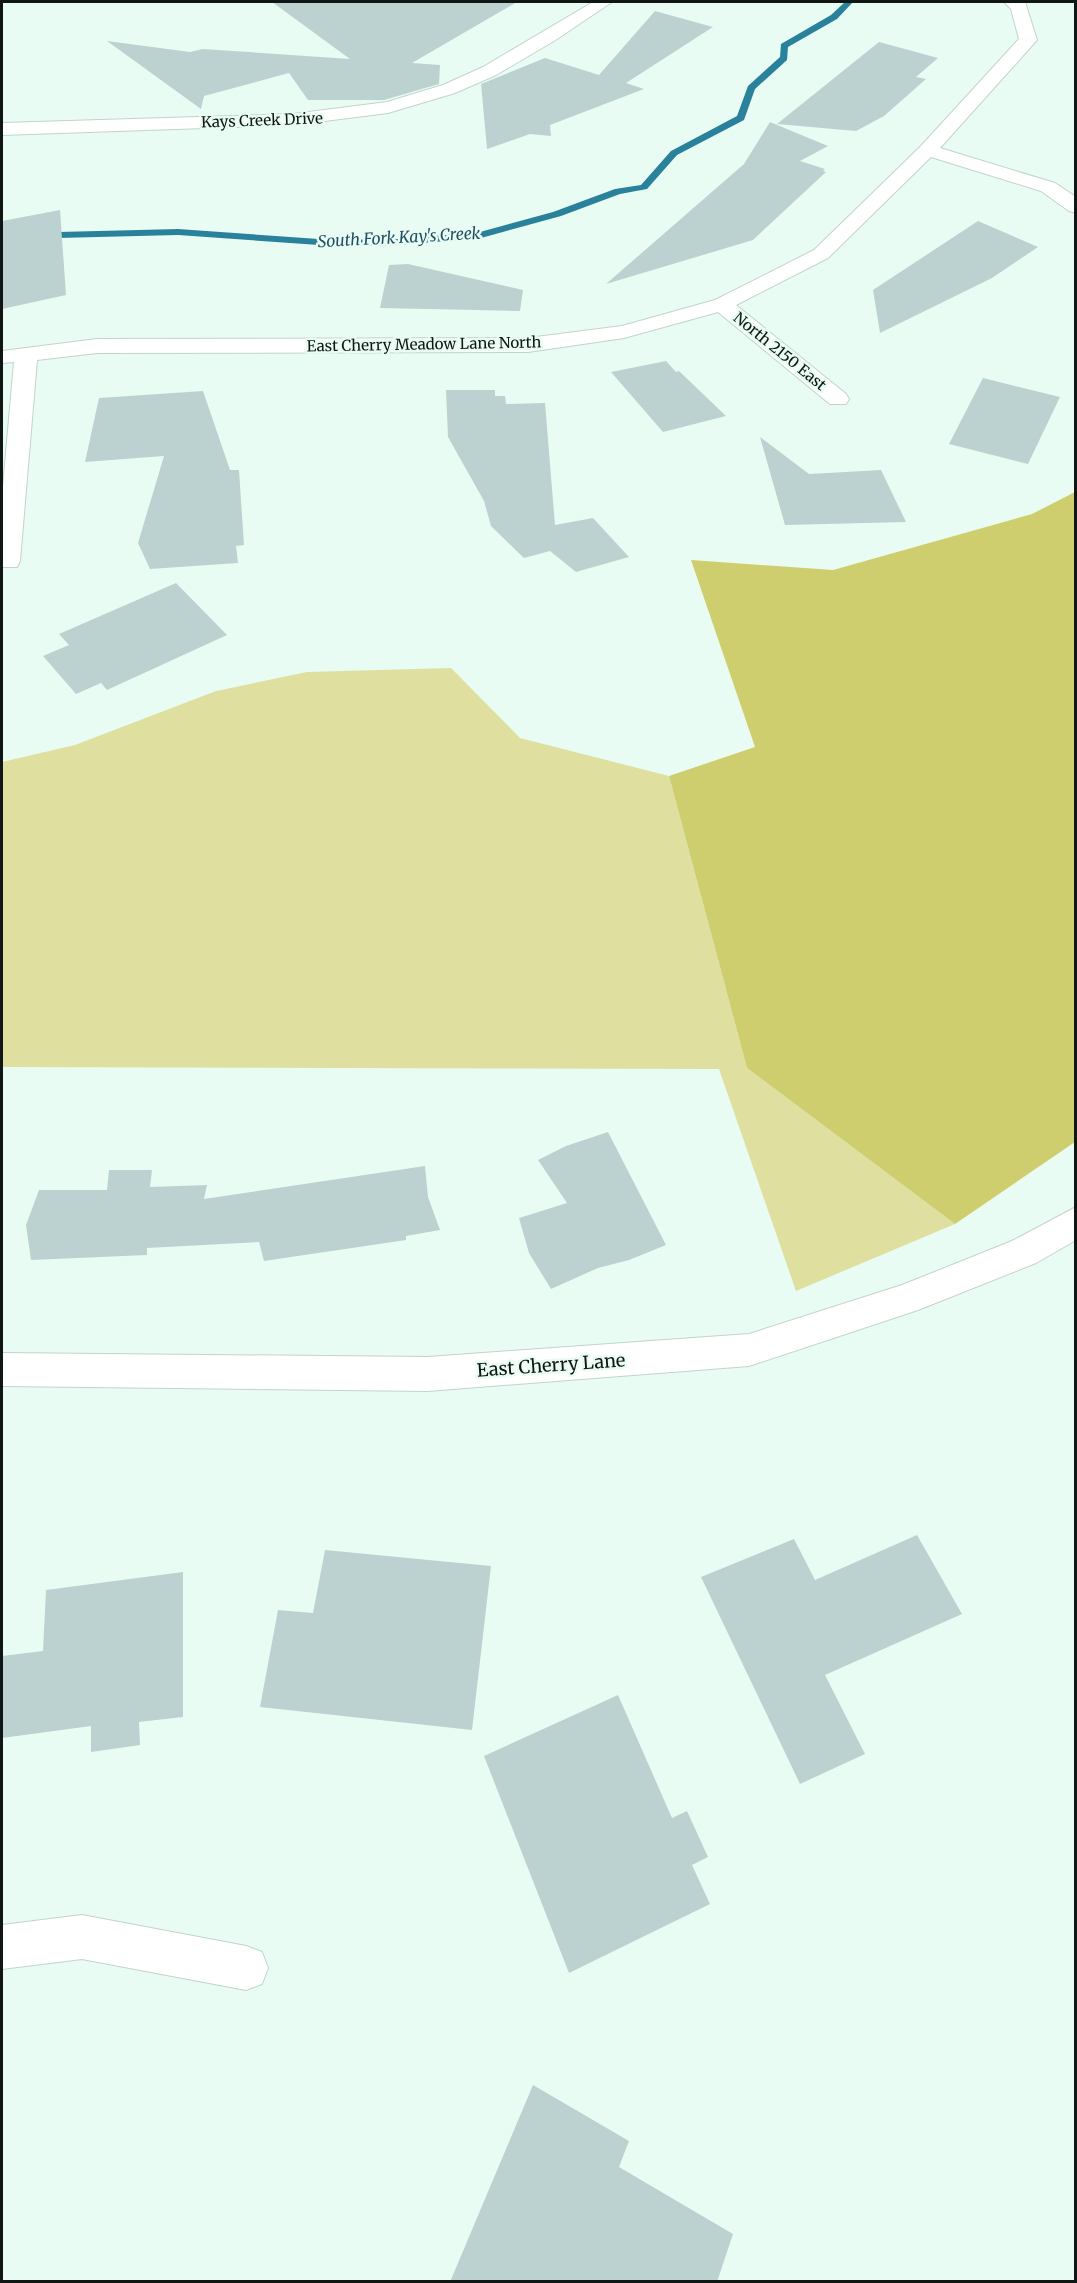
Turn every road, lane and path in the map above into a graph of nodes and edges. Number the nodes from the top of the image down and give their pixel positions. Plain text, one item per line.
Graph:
1 (604, 2) edge
2 (1015, 4) edge
3 (2, 129) edge
4 (928, 150) junction
5 (1076, 207) edge
6 (722, 304) junction
7 (26, 354) junction
8 (2, 357) edge
9 (838, 399) dead end
10 (8, 561) dead end
11 (1076, 1222) edge
12 (2, 1370) edge
13 (2, 1947) edge
14 (246, 1968) dead end

1 - 3 street, Kays Creek Drive
2 - 4 street, East Cherry Meadow Lane North
4 - 5 street
4 - 6 street, East Cherry Meadow Lane North
6 - 7 street, East Cherry Meadow Lane North
6 - 9 street, North 2150 East
7 - 8 street, East Cherry Meadow Lane North
7 - 10 street
11 - 12 street, East Cherry Lane
13 - 14 street

